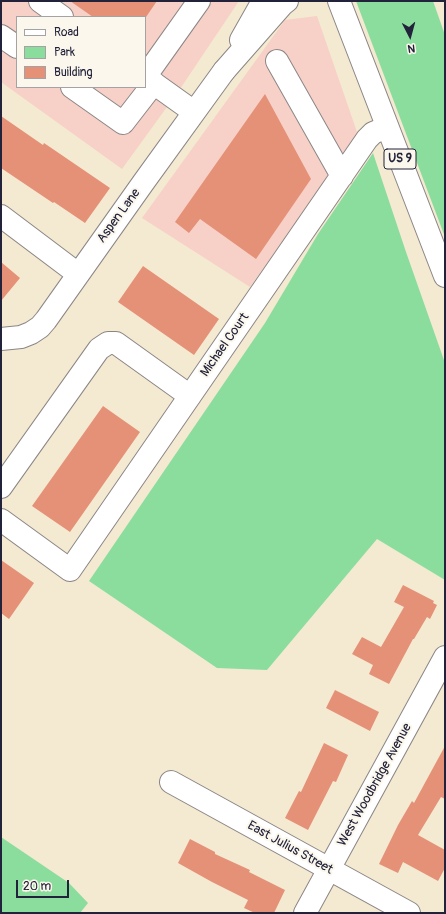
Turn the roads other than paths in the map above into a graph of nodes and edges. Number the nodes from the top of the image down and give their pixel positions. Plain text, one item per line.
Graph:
1 (40, 1) edge
2 (199, 1) edge
3 (263, 1) edge
4 (287, 1) edge
5 (326, 1) edge
6 (342, 8) edge
7 (61, 16) edge
8 (1, 36) edge
9 (16, 46) edge
10 (277, 61) dead end
11 (224, 72) junction
12 (148, 79) edge
13 (73, 88) edge
14 (143, 88) edge
15 (194, 112) junction
16 (387, 127) junction
17 (342, 176) junction
18 (1, 216) edge
19 (78, 274) junction
20 (445, 276) edge
21 (1, 339) edge
22 (190, 396) junction
23 (1, 487) edge
24 (1, 520) edge
25 (445, 657) edge
26 (171, 782) dead end
27 (329, 869) junction
28 (305, 913) edge
29 (409, 913) edge

1 - 7 main road
2 - 12 main road
3 - 11 main road
4 - 11 main road
5 - 6 main road
6 - 16 main road, US 9
8 - 9 main road
10 - 17 main road
11 - 15 main road, Aspen Lane
12 - 15 main road
13 - 14 main road
15 - 19 main road, Aspen Lane
16 - 17 main road, Michael Court
16 - 20 main road, US 9
17 - 22 main road, Michael Court
18 - 19 main road
19 - 21 main road, Aspen Lane
22 - 23 main road
22 - 24 main road, Michael Court
25 - 27 main road, West Woodbridge Avenue
26 - 27 main road, East Julius Street
27 - 28 main road, West Woodbridge Avenue
27 - 29 main road, East Julius Street

